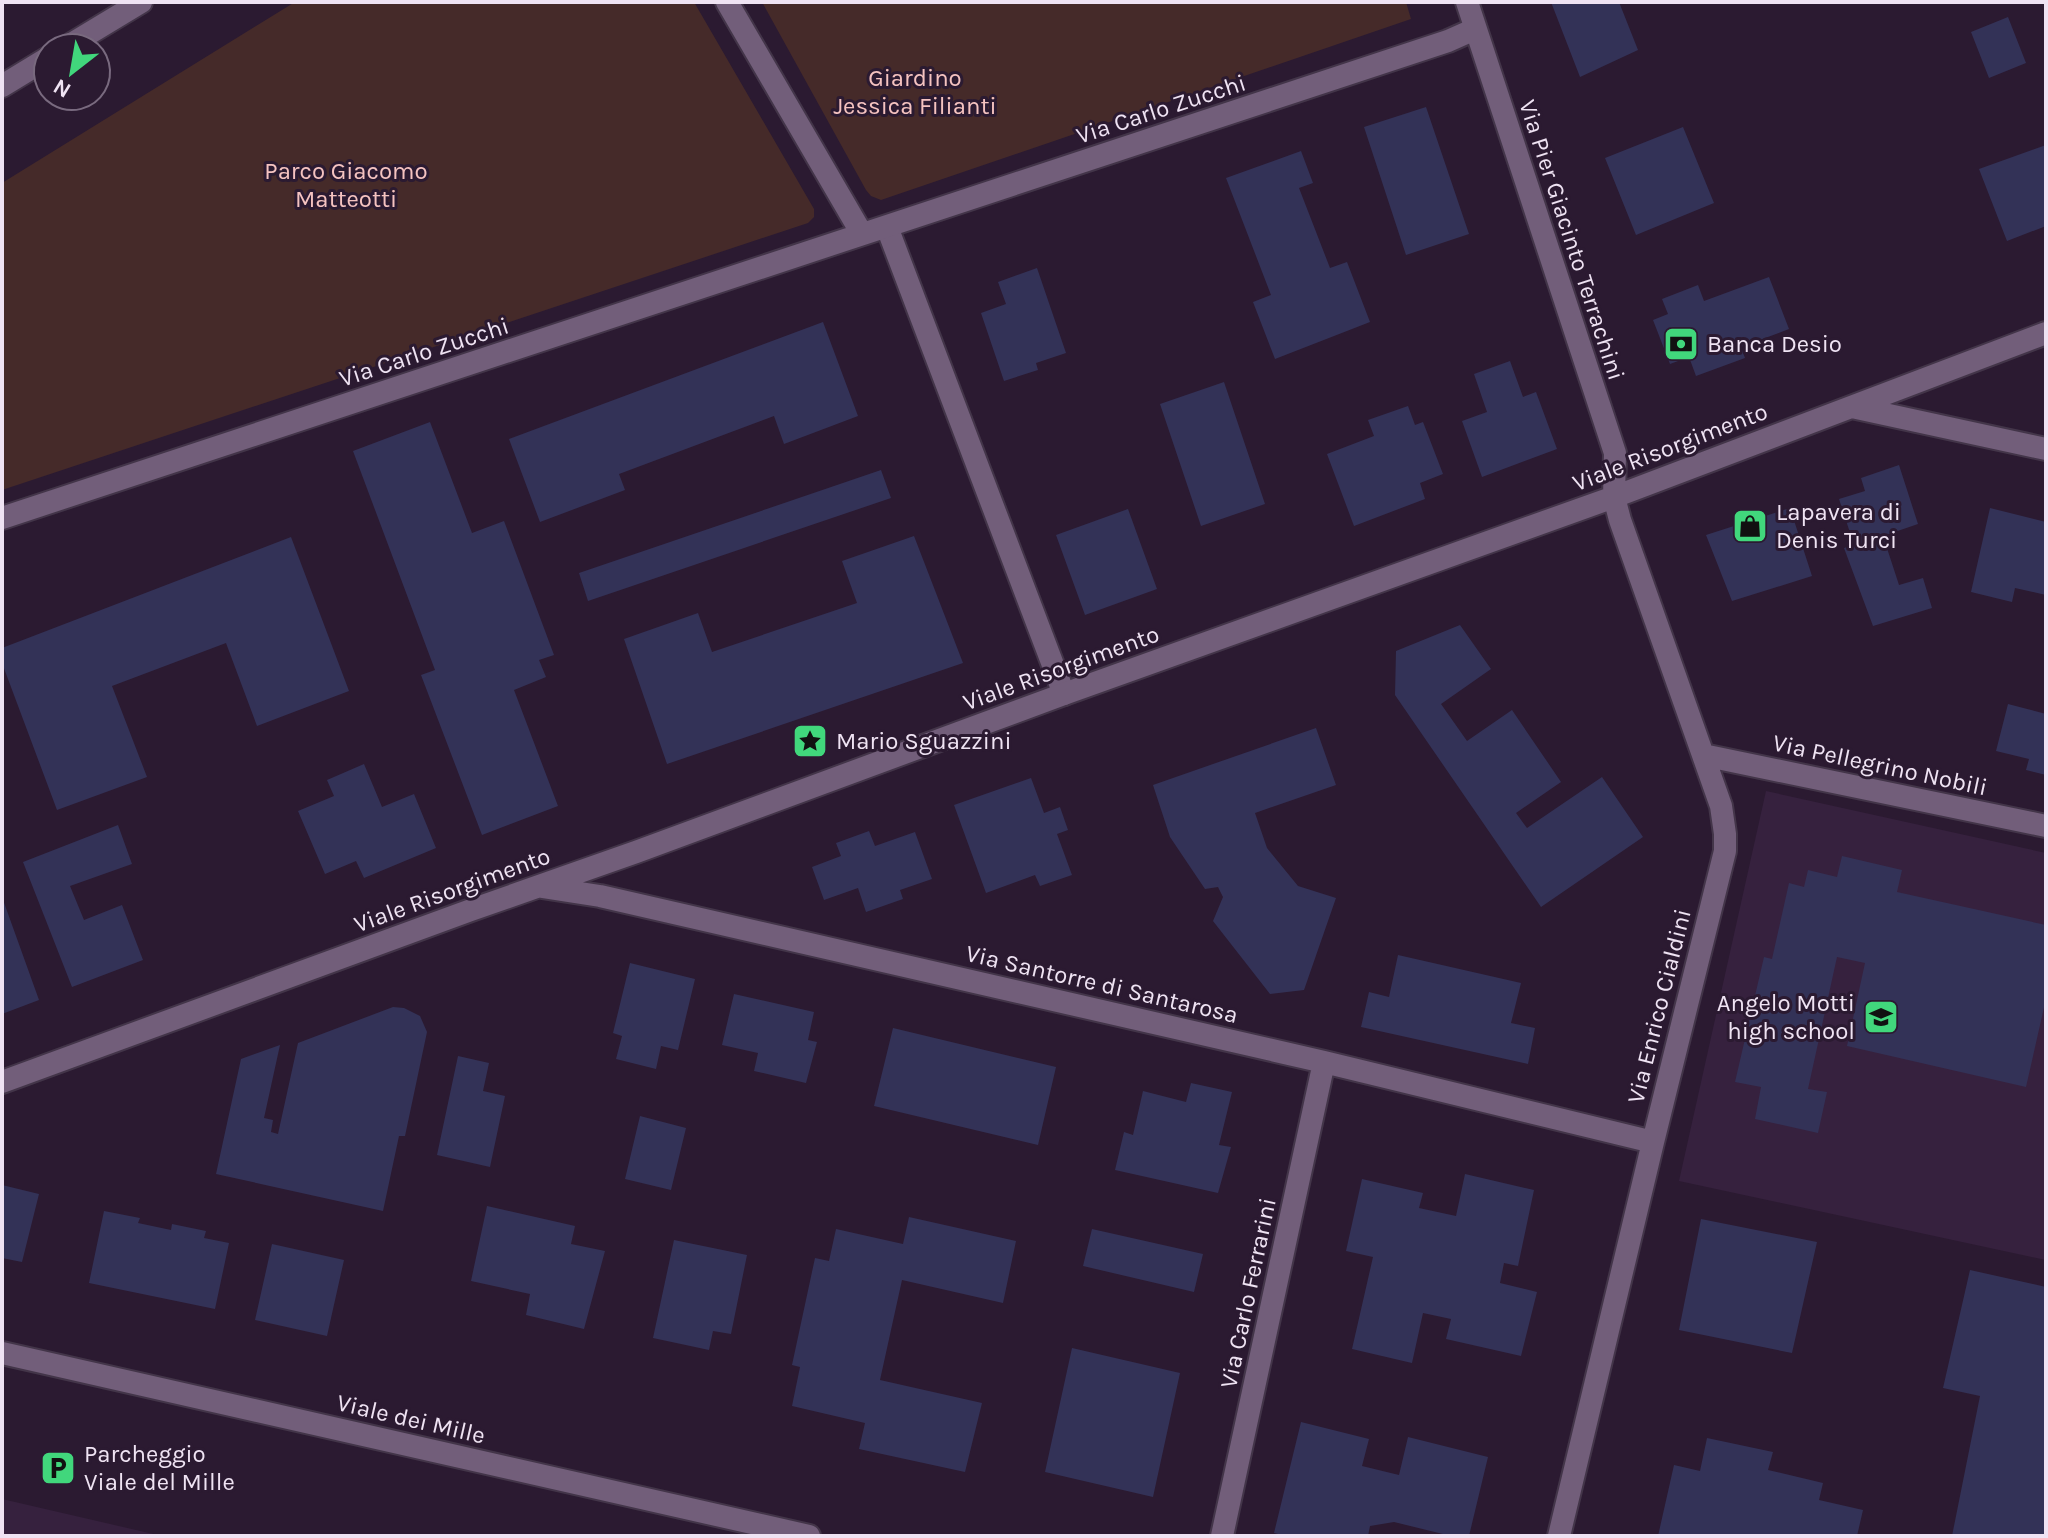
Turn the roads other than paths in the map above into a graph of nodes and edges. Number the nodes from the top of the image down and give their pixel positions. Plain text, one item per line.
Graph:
1 (141, 2) edge
2 (727, 2) edge
3 (1467, 2) edge
4 (1475, 29) junction
5 (91, 32) edge
6 (32, 68) edge
7 (2, 86) edge
8 (887, 227) junction
9 (862, 234) junction
10 (2046, 333) edge
11 (1850, 407) junction
12 (2046, 449) edge
13 (1614, 497) junction
14 (2, 518) edge
15 (1064, 694) junction
16 (1703, 755) junction
17 (2046, 826) edge
18 (537, 886) junction
19 (1324, 1062) junction
20 (2, 1082) edge
21 (1653, 1142) junction
22 (2, 1353) edge
23 (809, 1536) edge
24 (1222, 1536) edge
25 (1559, 1536) edge

1 - 5 street
2 - 9 street
3 - 4 street, Via Pier Giacinto Terrachini
4 - 8 street, Via Carlo Zucchi
4 - 13 street, Via Pier Giacinto Terrachini
6 - 7 street
8 - 9 street, Via Carlo Zucchi
8 - 15 street
9 - 14 street, Via Carlo Zucchi
10 - 11 street, Viale Risorgimento
11 - 12 street
11 - 13 street, Viale Risorgimento
13 - 15 street, Viale Risorgimento
13 - 16 street, Via Enrico Cialdini
15 - 18 street, Viale Risorgimento
16 - 17 street, Via Pellegrino Nobili
16 - 21 street, Via Enrico Cialdini
18 - 19 street, Via Santorre di Santarosa
18 - 20 street, Viale Risorgimento
19 - 21 street, Via Santorre di Santarosa
19 - 24 street, Via Carlo Ferrarini
21 - 25 street, Via Enrico Cialdini
22 - 23 street, Viale dei Mille

